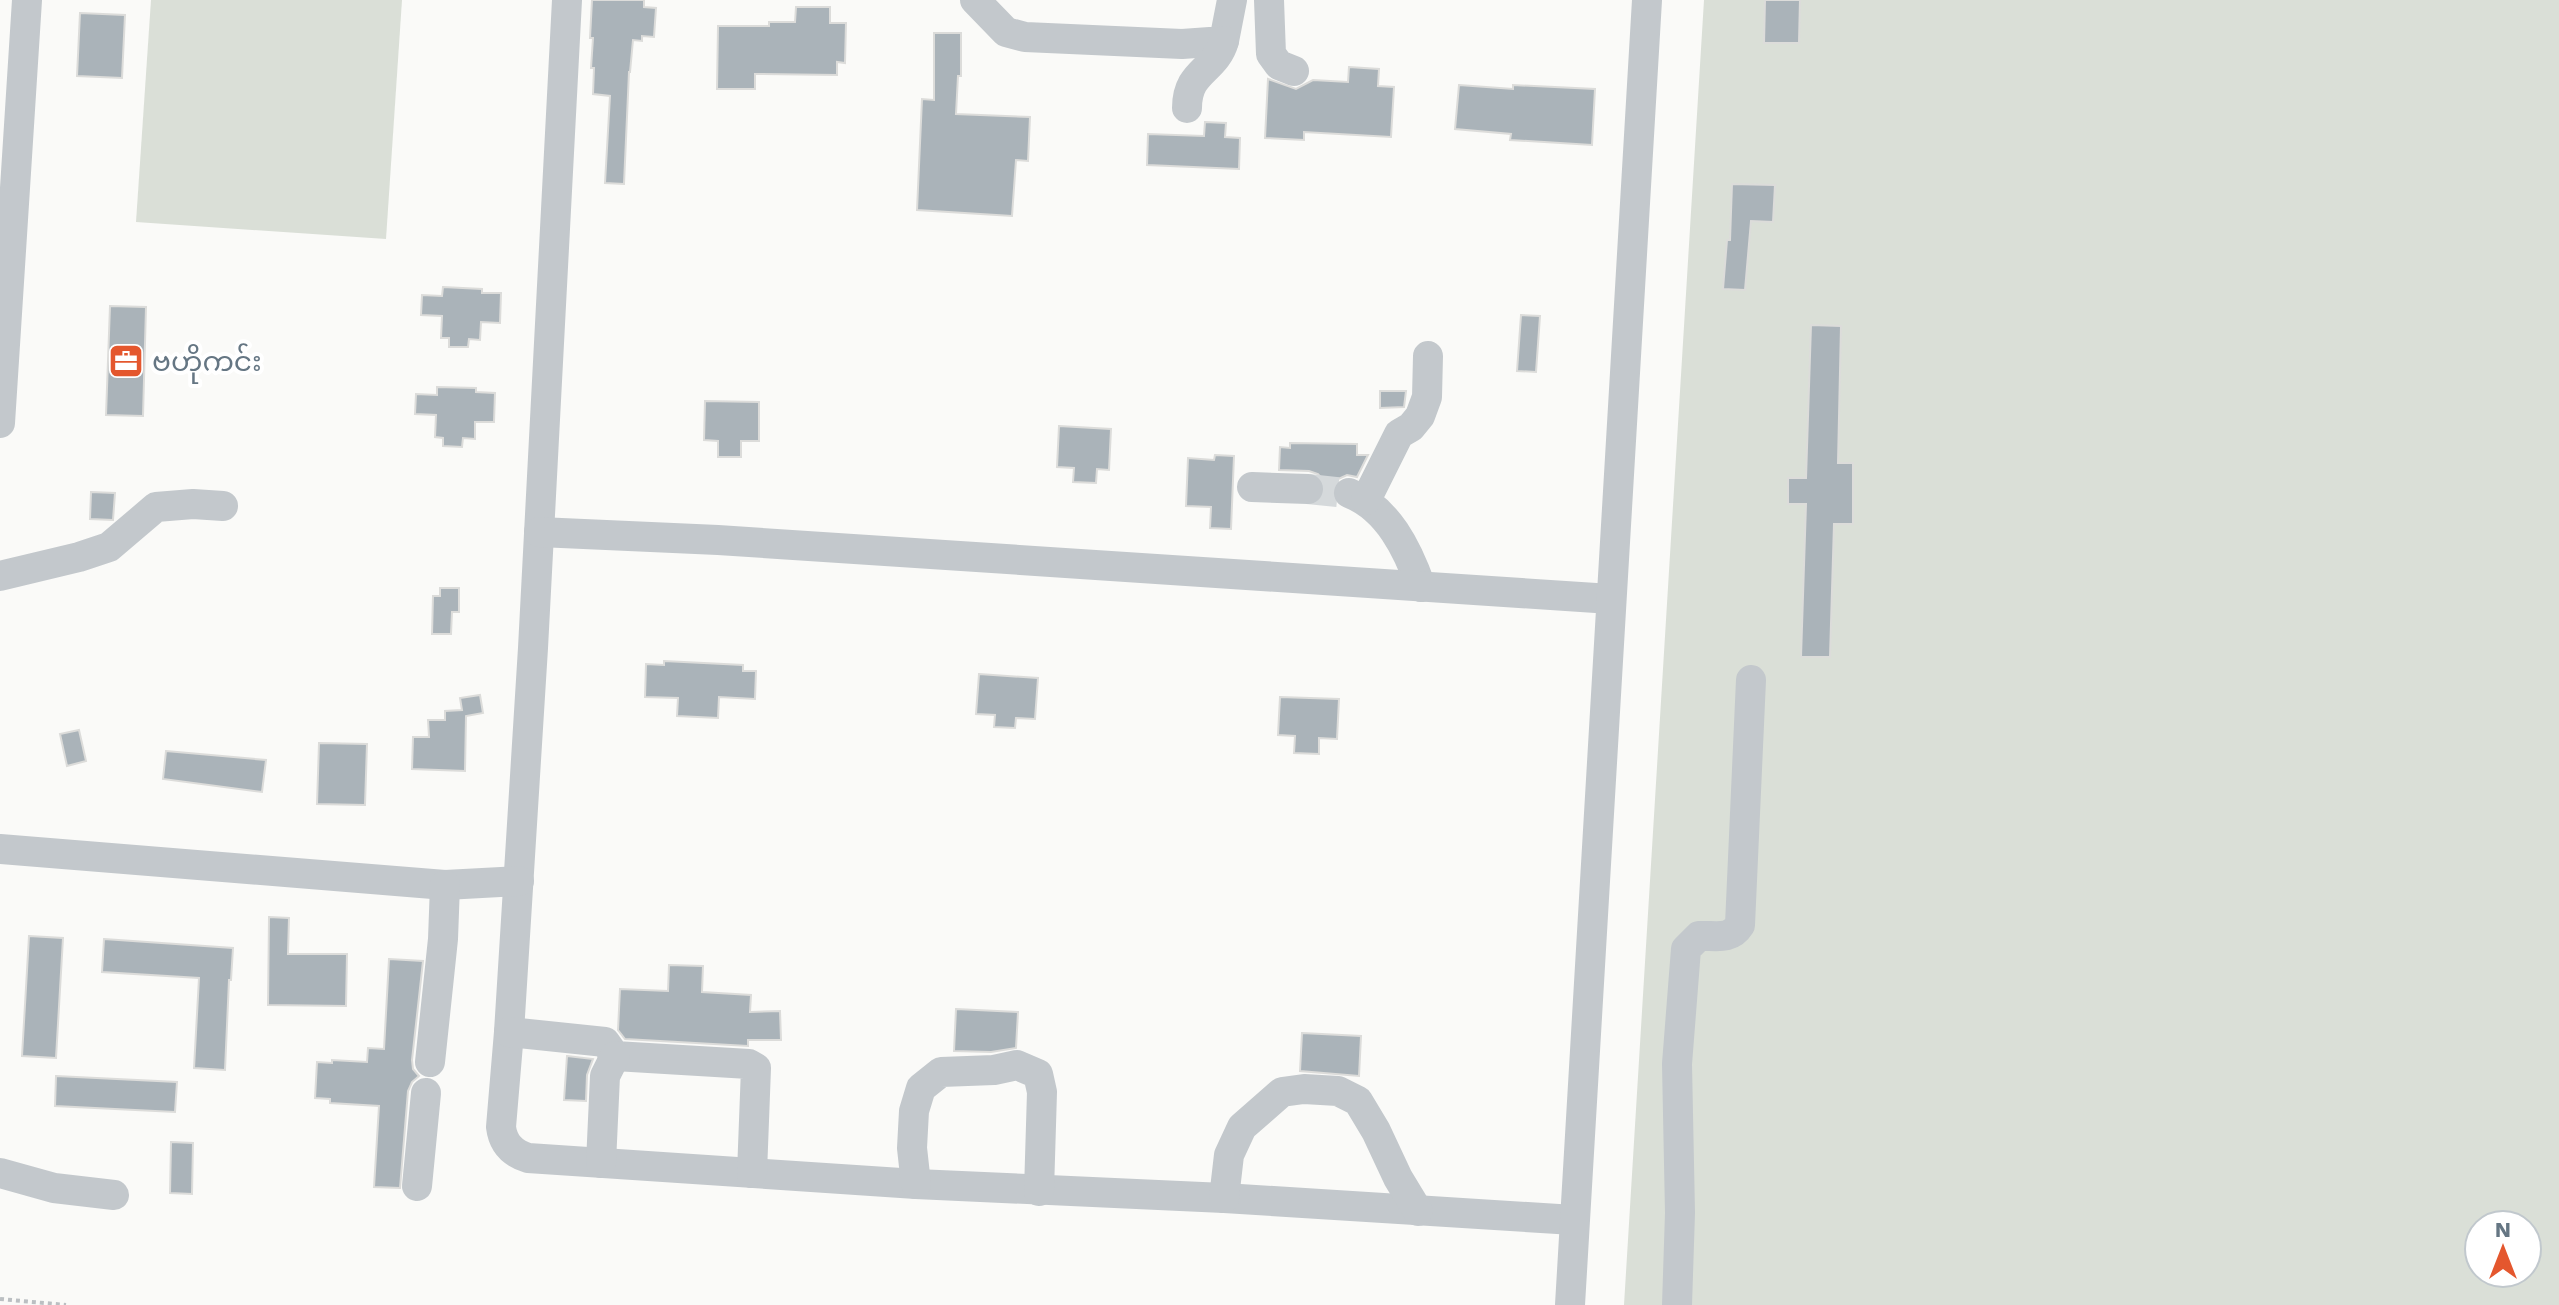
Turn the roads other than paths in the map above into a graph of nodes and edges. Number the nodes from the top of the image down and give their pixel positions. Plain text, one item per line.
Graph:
1 (27, 0) edge
2 (567, 0) edge
3 (975, 0) edge
4 (1232, 0) edge
5 (1269, 0) edge
6 (1647, 0) edge
7 (1224, 41) junction
8 (1294, 71) dead end
9 (1187, 108) dead end
10 (3, 314) edge
11 (1428, 356) dead end
12 (0, 423) edge
13 (1252, 487) dead end
14 (1308, 489) tunnel mouth
15 (223, 506) dead end
16 (539, 532) junction
17 (0, 576) edge
18 (1421, 587) junction
19 (1611, 599) junction
20 (1751, 680) dead end
21 (8, 849) edge
22 (519, 881) junction
23 (445, 885) junction
24 (509, 1032) junction
25 (615, 1056) junction
26 (430, 1062) dead end
27 (426, 1093) dead end
28 (601, 1163) junction
29 (0, 1173) edge
30 (752, 1173) junction
31 (916, 1184) junction
32 (417, 1186) dead end
33 (1039, 1191) junction
34 (114, 1195) dead end
35 (1224, 1198) junction
36 (1418, 1211) junction
37 (1574, 1220) junction
38 (1570, 1305) edge
39 (1677, 1305) edge

1 - 10 street
2 - 16 street
3 - 7 street
4 - 7 street
5 - 8 street
6 - 19 street
7 - 9 street
10 - 12 street
11 - 18 street
13 - 14 street
15 - 17 street
16 - 18 street
16 - 22 street
18 - 19 street
19 - 37 street
20 - 39 street
21 - 23 street
22 - 23 street
22 - 24 street
23 - 26 street
24 - 25 street
24 - 28 street
25 - 28 street
25 - 30 street
27 - 32 street
28 - 30 street
29 - 34 street
30 - 31 street
31 - 33 street
31 - 33 street
33 - 35 street
35 - 36 street
35 - 36 street
36 - 37 street
37 - 38 street

